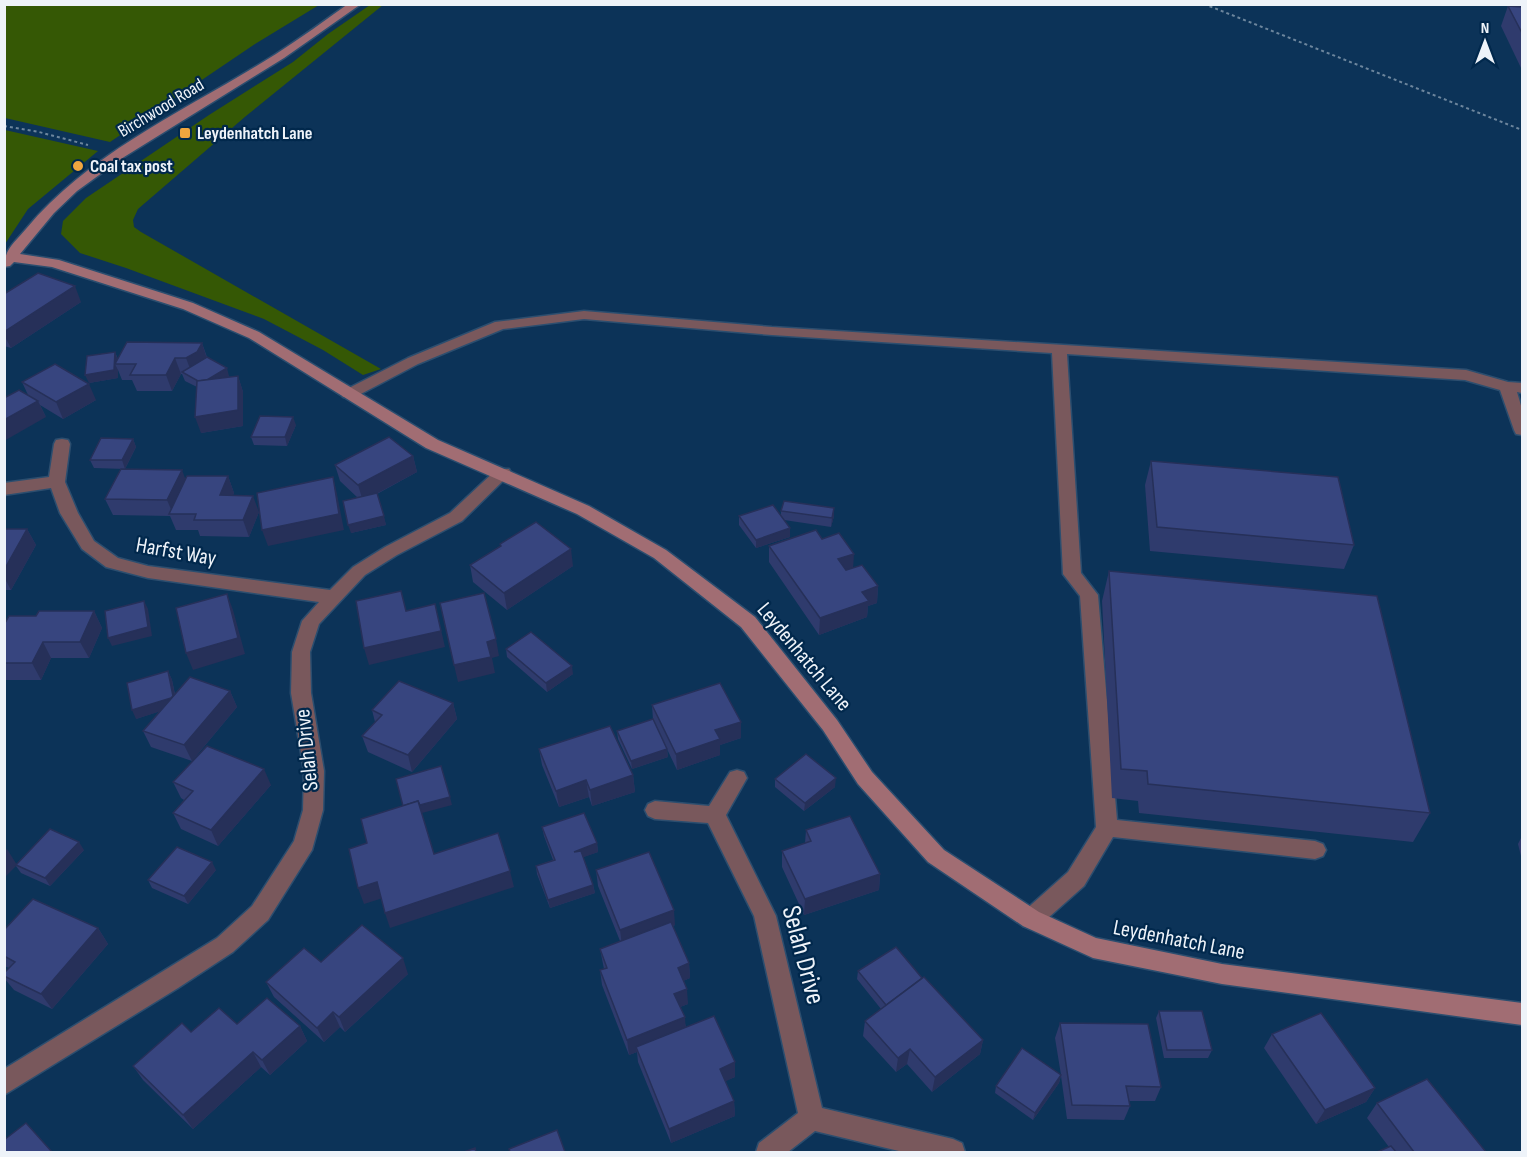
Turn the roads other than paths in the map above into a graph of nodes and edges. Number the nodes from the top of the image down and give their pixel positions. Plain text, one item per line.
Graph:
1 (356, 4) edge
2 (8, 260) edge
3 (1059, 348) junction
4 (1515, 387) edge
5 (349, 394) junction
6 (1522, 430) edge
7 (62, 444) dead end
8 (503, 473) junction
9 (57, 482) junction
10 (4, 489) edge
11 (333, 597) junction
12 (737, 778) dead end
13 (655, 810) dead end
14 (715, 814) junction
15 (1107, 828) junction
16 (1315, 850) dead end
17 (1031, 918) junction
18 (1522, 1014) edge
19 (4, 1083) edge
20 (812, 1118) junction
21 (768, 1152) edge
22 (953, 1152) edge

1 - 2 street, Birchwood Road
2 - 5 street, Leydenhatch Lane
3 - 4 street
3 - 5 street
3 - 15 street
4 - 6 street
5 - 8 street, Leydenhatch Lane
7 - 9 street, Harfst Way
8 - 11 street, Selah Drive
8 - 17 street, Leydenhatch Lane
9 - 10 street
9 - 11 street, Harfst Way
11 - 19 street, Selah Drive
12 - 14 street
13 - 14 street
14 - 20 street, Selah Drive
15 - 16 street
15 - 17 street
17 - 18 street, Leydenhatch Lane
20 - 21 street
20 - 22 street

